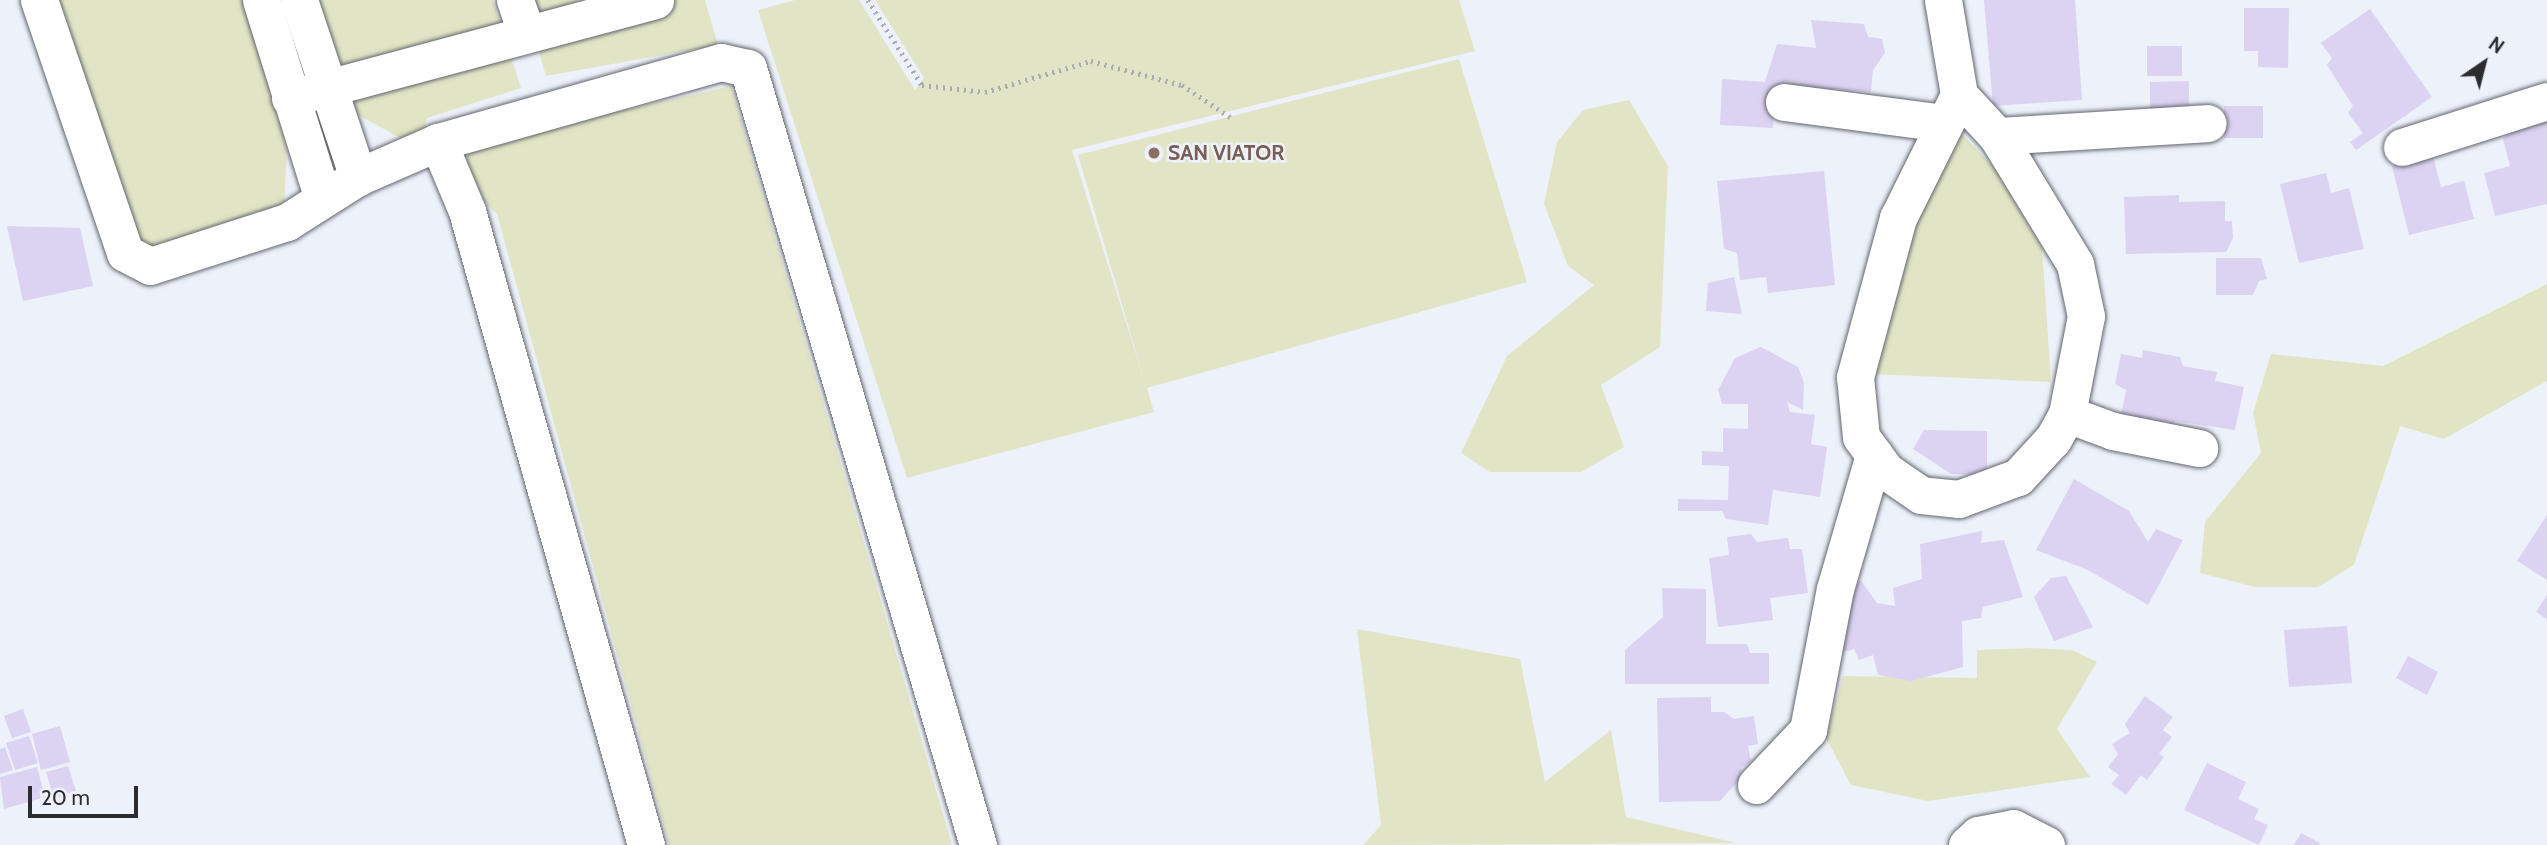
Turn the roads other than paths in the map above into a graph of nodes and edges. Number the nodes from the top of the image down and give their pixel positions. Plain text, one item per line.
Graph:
1 (39, 0) edge
2 (261, 0) edge
3 (299, 0) edge
4 (655, 0) edge
5 (1942, 0) edge
6 (521, 16) edge
7 (325, 88) junction
8 (290, 98) junction
9 (2547, 101) edge
10 (1784, 102) dead end
11 (1951, 109) junction
12 (2208, 123) dead end
13 (1997, 136) junction
14 (438, 142) junction
15 (2402, 147) dead end
16 (358, 177) junction
17 (323, 199) junction
18 (2067, 414) junction
19 (2199, 448) dead end
20 (1874, 455) junction
21 (1756, 785) dead end
22 (646, 845) edge
23 (978, 845) edge
24 (1967, 845) edge
25 (2046, 845) edge

1 - 17 street
2 - 8 street
3 - 7 street
4 - 6 street
5 - 11 street
6 - 7 street
7 - 8 street
7 - 16 street
8 - 17 street
9 - 15 street
10 - 11 street
11 - 13 street
11 - 20 street
12 - 13 street
13 - 18 street
14 - 16 street
14 - 22 street
14 - 23 street
16 - 17 street
18 - 19 street
18 - 20 street
20 - 21 street
24 - 25 street

